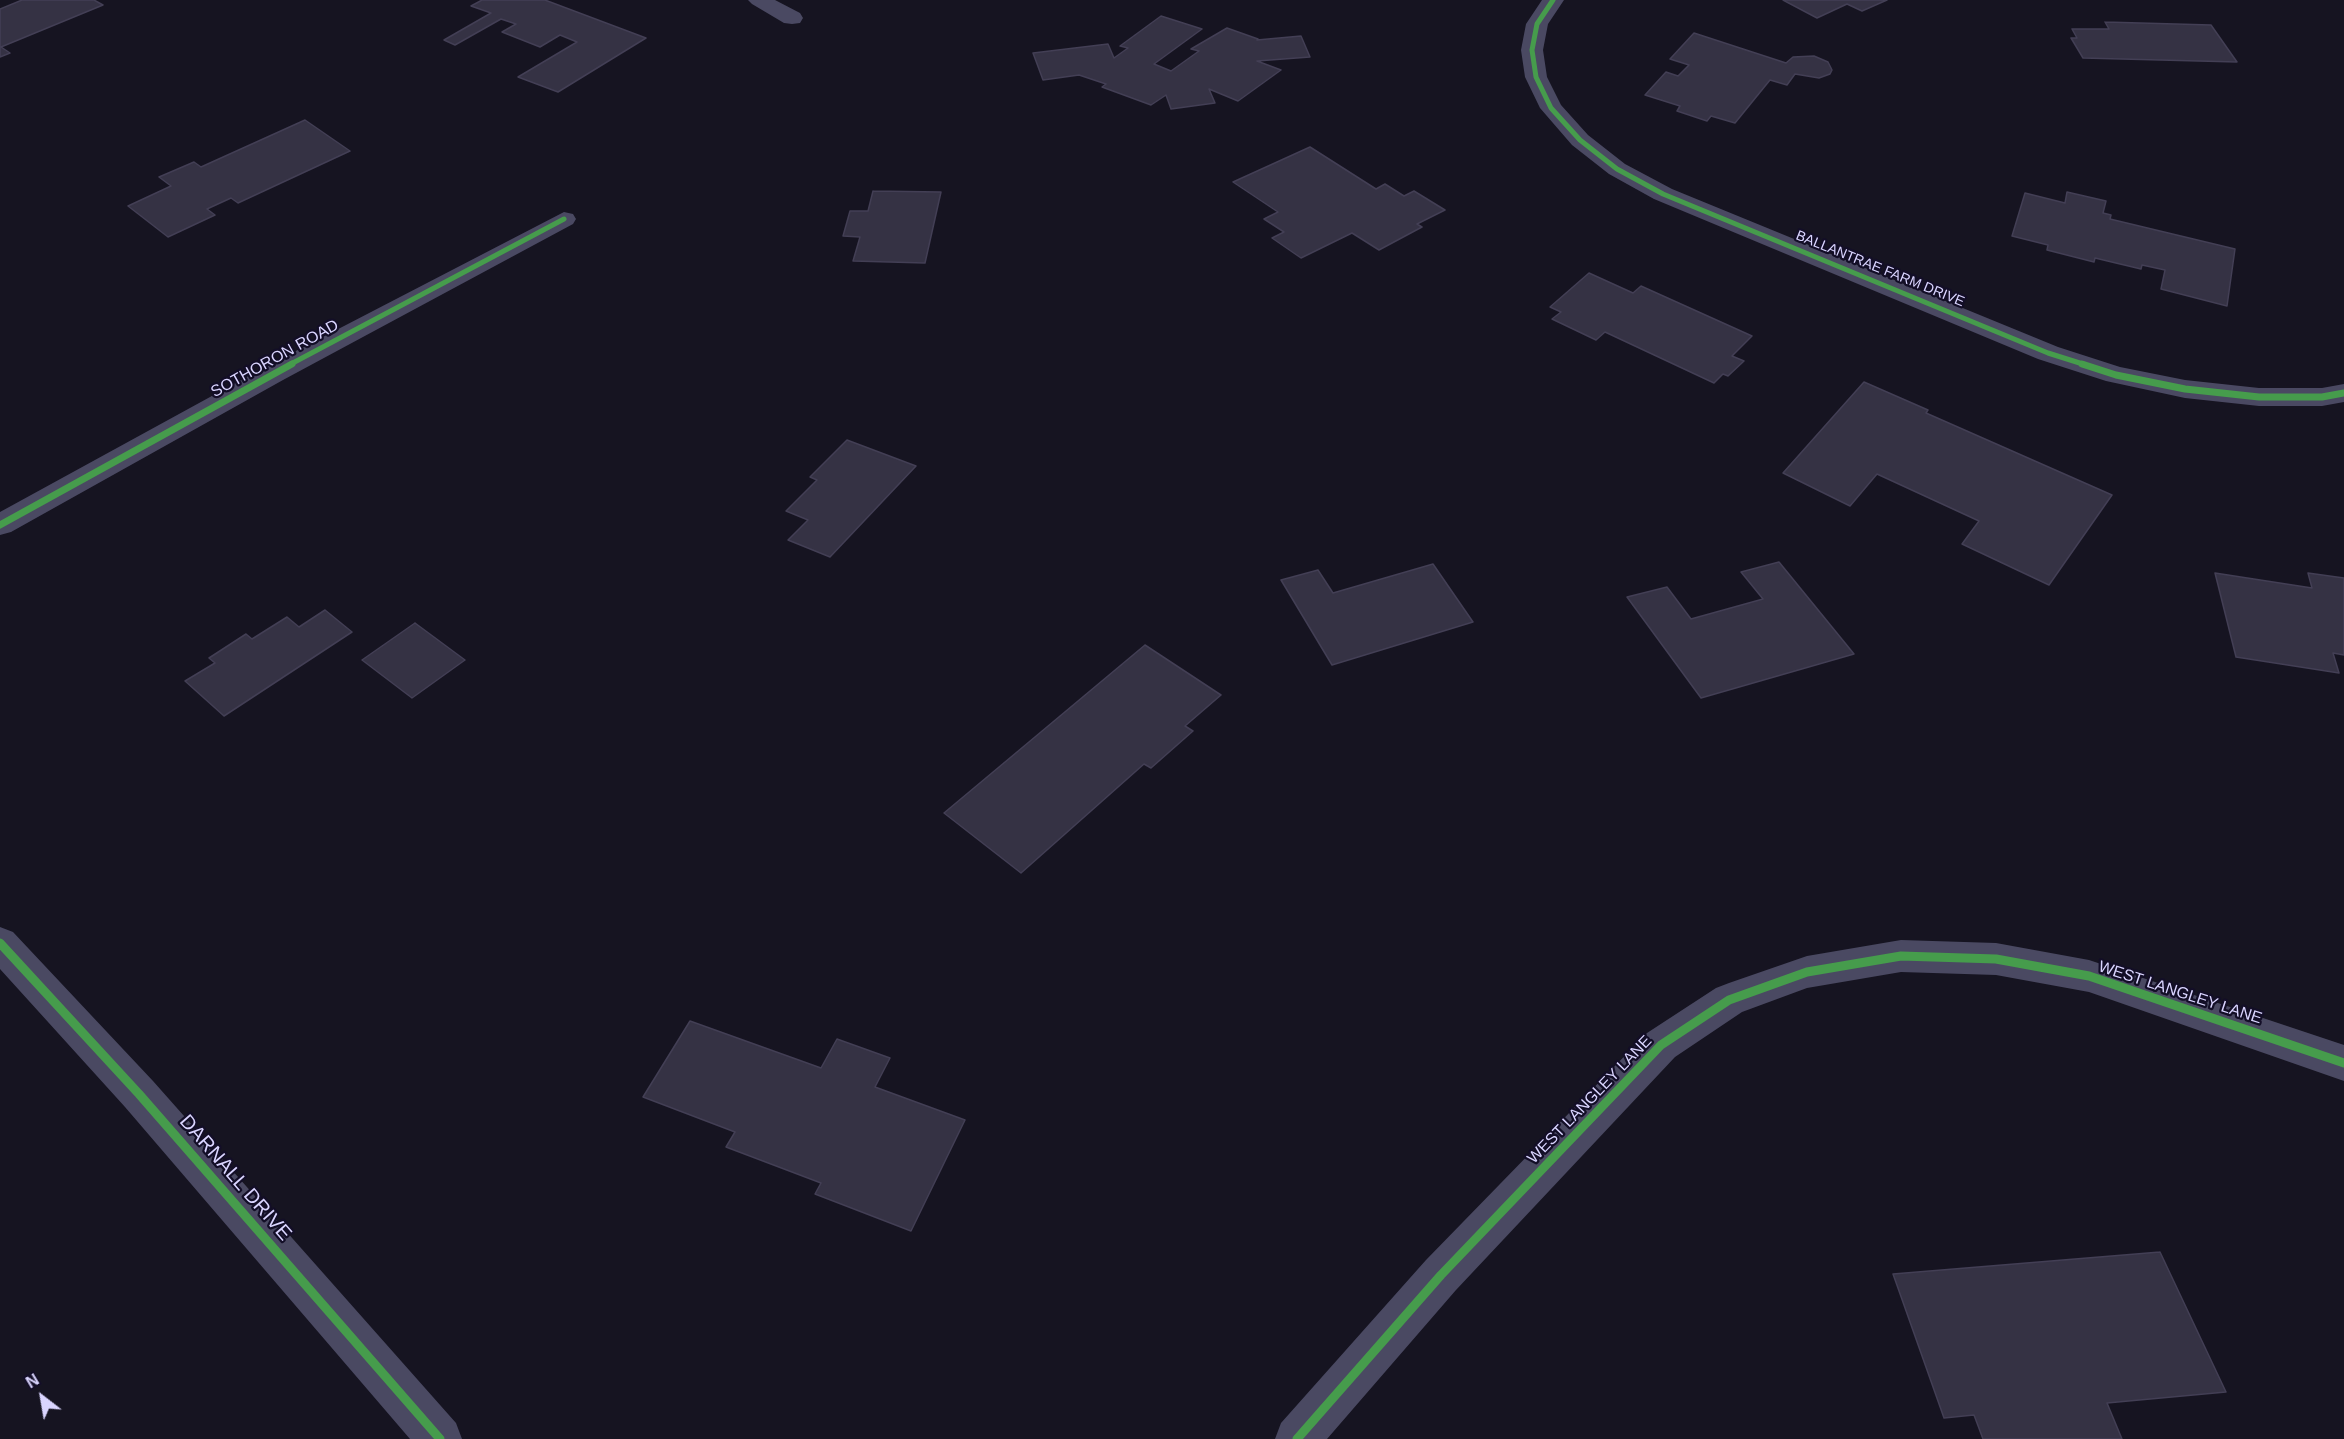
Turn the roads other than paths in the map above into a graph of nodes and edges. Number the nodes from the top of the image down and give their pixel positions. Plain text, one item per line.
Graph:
1 (759, 0) edge
2 (1553, 0) edge
3 (792, 18) dead end
4 (564, 219) dead end
5 (2344, 393) edge
6 (0, 525) edge
7 (0, 943) edge
8 (2344, 1063) edge
9 (440, 1439) edge
10 (1297, 1439) edge

1 - 3 street
2 - 5 street, BALLANTRAE FARM DRIVE
4 - 6 street, SOTHORON ROAD
7 - 9 street, DARNALL DRIVE
8 - 10 street, WEST LANGLEY LANE

